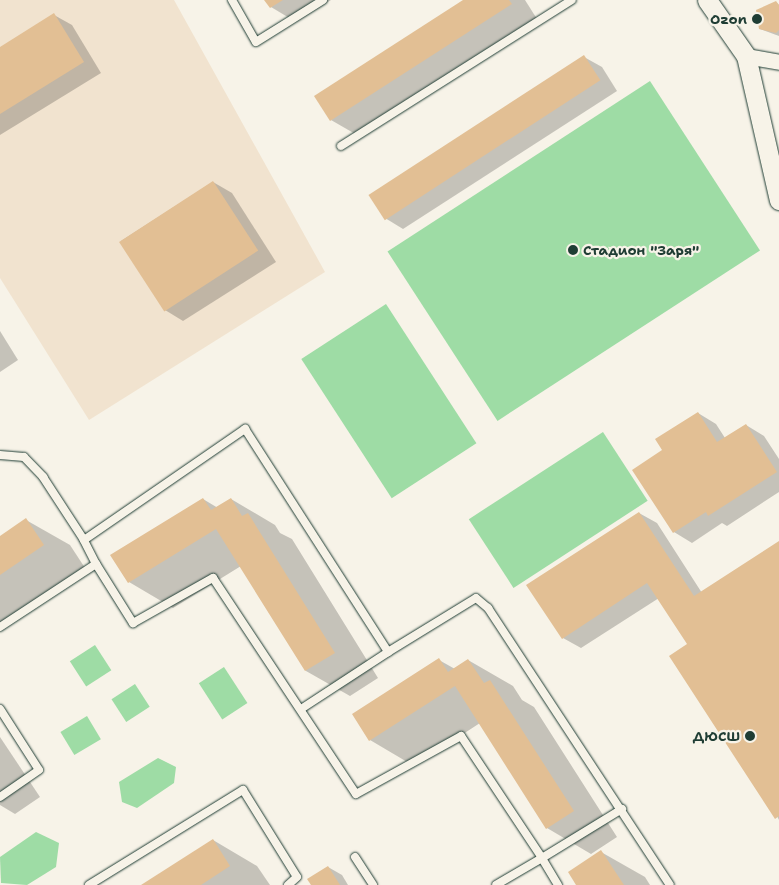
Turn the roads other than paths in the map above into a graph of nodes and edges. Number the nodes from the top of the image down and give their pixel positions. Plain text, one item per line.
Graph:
1 (232, 0) edge
2 (323, 0) edge
3 (572, 0) edge
4 (707, 0) edge
5 (746, 56) junction
6 (779, 62) edge
7 (341, 146) dead end
8 (779, 200) edge
9 (0, 455) edge
10 (84, 540) junction
11 (96, 564) junction
12 (0, 627) edge
13 (388, 652) junction
14 (0, 709) edge
15 (301, 709) junction
16 (0, 797) edge
17 (622, 809) junction
18 (356, 857) dead end
19 (542, 858) junction
20 (89, 885) edge
21 (288, 885) edge
22 (373, 885) edge
23 (496, 885) edge
24 (558, 885) edge
25 (670, 885) edge

1 - 2 lane
3 - 7 lane
4 - 5 street
5 - 6 street
5 - 8 street
9 - 10 lane
10 - 11 lane
10 - 13 lane
11 - 12 lane
11 - 15 lane
13 - 15 lane
13 - 17 lane
14 - 16 lane
15 - 19 lane
17 - 19 lane
17 - 25 lane
18 - 22 lane
19 - 23 lane
19 - 24 lane
20 - 21 lane

